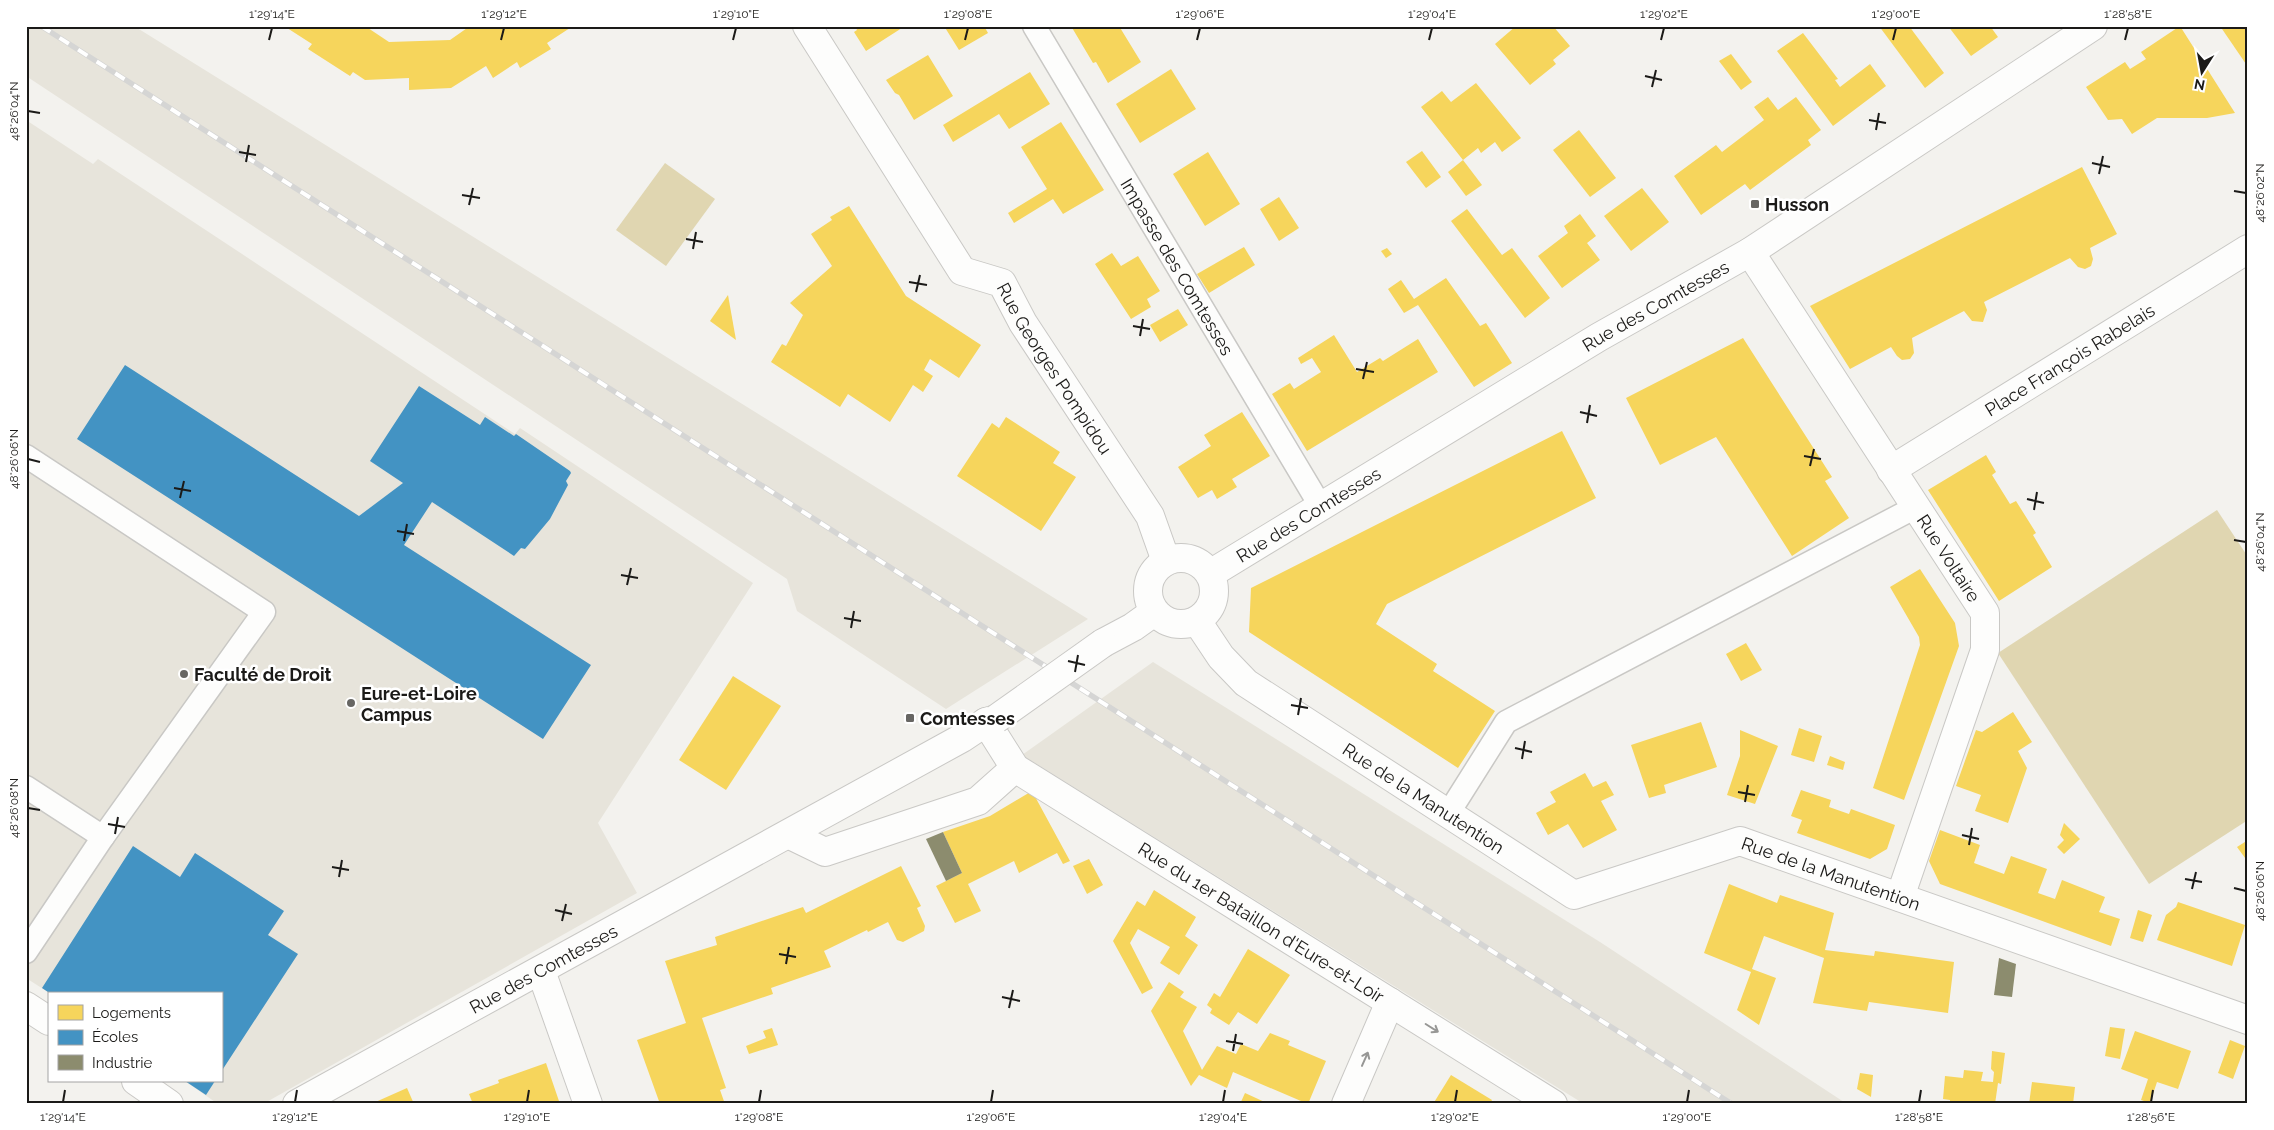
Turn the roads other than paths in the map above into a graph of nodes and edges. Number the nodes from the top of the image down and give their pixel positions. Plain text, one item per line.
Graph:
1 (807, 26) edge
2 (1034, 26) edge
3 (2082, 29) edge
4 (2248, 249) edge
5 (1750, 252) junction
6 (26, 456) edge
7 (1891, 470) junction
8 (1321, 507) junction
9 (1916, 507) junction
10 (1166, 561) junction
11 (1210, 574) junction
12 (1154, 612) junction
13 (1197, 621) junction
14 (991, 721) junction
15 (1015, 768) junction
16 (26, 787) edge
17 (1448, 814) junction
18 (790, 835) junction
19 (103, 837) junction
20 (1900, 897) junction
21 (26, 952) edge
22 (541, 971) junction
23 (1390, 1002) junction
24 (26, 1006) edge
25 (48, 1020) edge
26 (2248, 1020) edge
27 (137, 1082) edge
28 (169, 1104) edge
29 (297, 1104) edge
30 (588, 1104) edge
31 (1346, 1104) edge
32 (1553, 1104) edge

1 - 10 street, Rue Georges Pompidou
2 - 8 lane, Impasse des Comtesses
3 - 5 street, Rue des Comtesses
4 - 7 street, Place François Rabelais
5 - 7 street, Rue Voltaire
5 - 8 street, Rue des Comtesses
6 - 19 lane
7 - 9 street, Rue Voltaire
8 - 11 street, Rue des Comtesses
9 - 17 lane
9 - 20 street, Rue Voltaire
10 - 11 street
10 - 12 street
11 - 13 street
12 - 13 street
12 - 14 street, Rue des Comtesses, bridge
13 - 17 street, Rue de la Manutention
14 - 15 street, Rue du 1er Bataillon d'Eure-et-Loir
14 - 18 street, Rue des Comtesses
15 - 18 street
15 - 23 street, Rue du 1er Bataillon d'Eure-et-Loir
16 - 19 lane
17 - 20 street, Rue de la Manutention
18 - 22 street, Rue des Comtesses
19 - 21 lane
20 - 26 street, Rue de la Manutention
22 - 29 street, Rue des Comtesses
22 - 30 street
31 -> 23 street
23 -> 32 street, Rue du 1er Bataillon d'Eure-et-Loir
24 - 25 street
27 - 28 street

